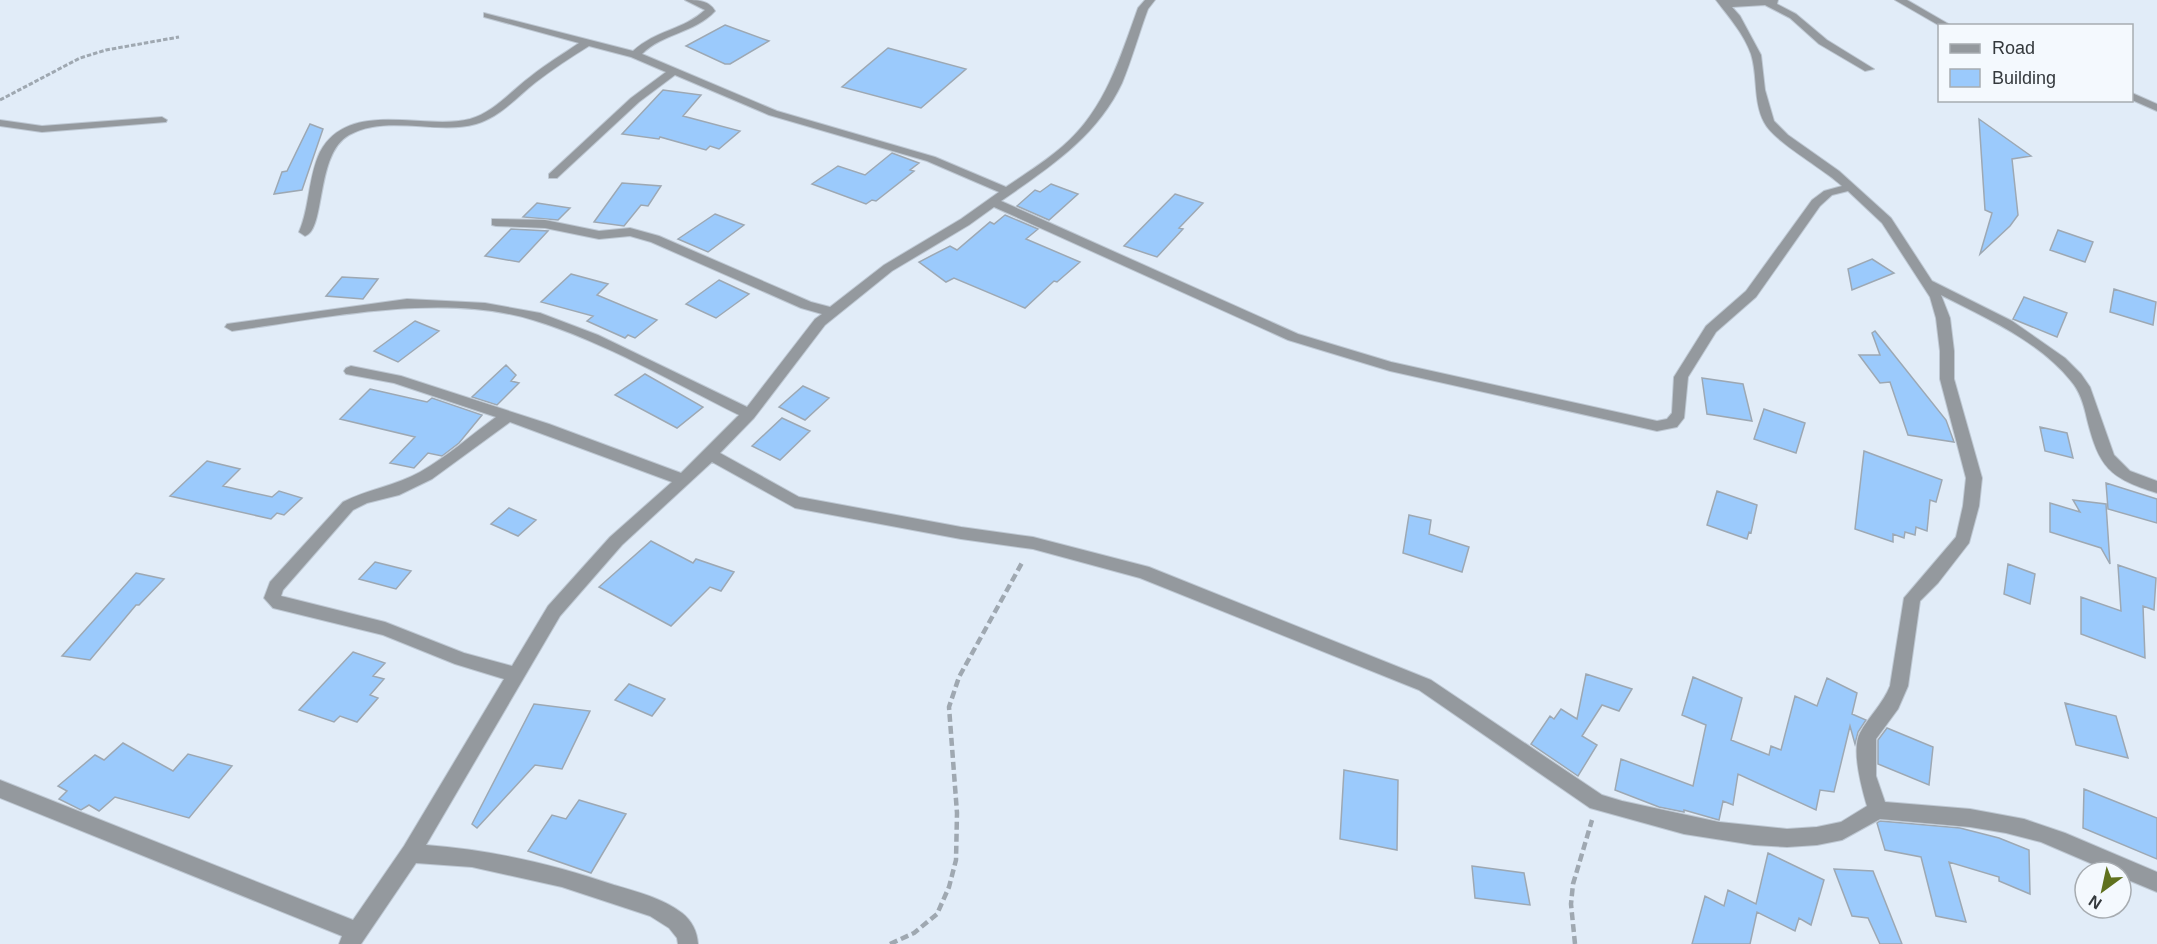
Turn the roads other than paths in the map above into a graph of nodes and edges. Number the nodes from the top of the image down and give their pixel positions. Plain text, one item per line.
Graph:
1 (690, 0) edge
2 (1150, 0) edge
3 (1787, 0) edge
4 (1900, 0) edge
5 (1724, 2) edge
6 (1766, 2) junction
7 (487, 15) dead end
8 (1943, 24) edge
9 (586, 43) junction
10 (635, 55) junction
11 (1869, 69) dead end
12 (673, 72) junction
13 (2133, 96) edge
14 (2157, 108) edge
15 (162, 120) dead end
16 (0, 123) edge
17 (553, 176) dead end
18 (1850, 187) junction
19 (1008, 192) junction
20 (993, 202) junction
21 (496, 222) dead end
22 (305, 232) dead end
23 (1928, 283) junction
24 (832, 312) junction
25 (232, 327) dead end
26 (351, 371) dead end
27 (749, 414) junction
28 (508, 416) junction
29 (710, 454) junction
30 (683, 480) junction
31 (2157, 487) edge
32 (516, 675) junction
33 (0, 789) edge
34 (1878, 810) junction
35 (411, 853) junction
36 (2157, 882) edge
37 (354, 938) edge
38 (688, 944) edge

1 - 10 street
2 - 19 street
3 - 6 street
4 - 8 street
5 - 6 street
5 - 18 street
6 - 11 street
7 - 9 street
9 - 10 street
9 - 22 street
10 - 12 street
12 - 17 street
12 - 19 street
13 - 14 street
15 - 16 street
18 - 20 street
18 - 23 street
19 - 20 street
20 - 24 street
21 - 24 street
23 - 31 street
23 - 34 street
24 - 27 street
25 - 27 street
26 - 28 street
27 - 29 street
28 - 30 street
28 - 32 street
29 - 30 street
29 - 34 street
30 - 32 street
32 - 35 street
33 - 37 street
34 - 36 street
35 - 37 street
35 - 38 street

